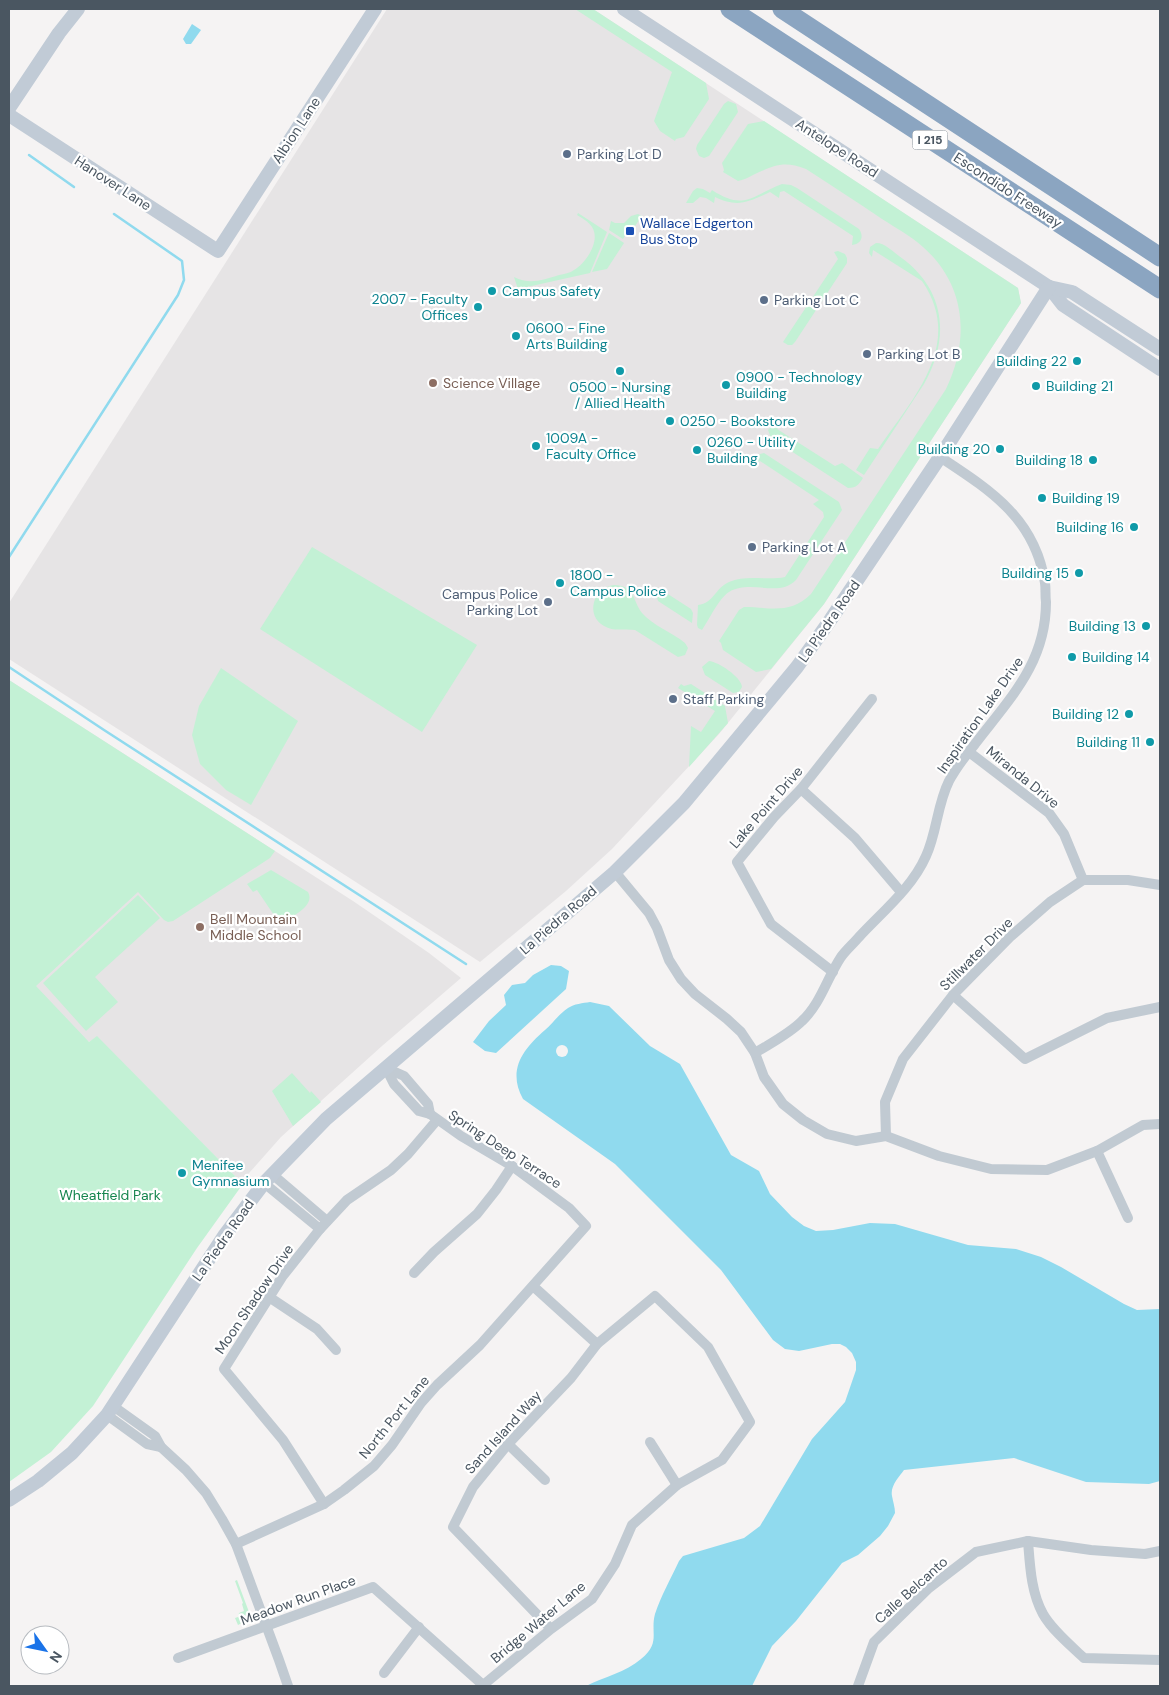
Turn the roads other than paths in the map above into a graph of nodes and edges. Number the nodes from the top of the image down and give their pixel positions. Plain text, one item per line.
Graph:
1 (78, 9) edge
2 (375, 9) edge
3 (624, 9) edge
4 (730, 9) edge
5 (782, 9) edge
6 (9, 108) edge
7 (9, 115) edge
8 (218, 251) joint
9 (1160, 258) edge
10 (1050, 287) junction
11 (1160, 289) edge
12 (1160, 349) edge
13 (1160, 369) edge
14 (940, 457) junction
15 (872, 699) dead end
16 (969, 752) junction
17 (801, 789) junction
18 (614, 872) junction
19 (1083, 880) junction
20 (1160, 886) edge
21 (901, 892) junction
22 (833, 972) junction
23 (953, 995) junction
24 (1160, 1007) edge
25 (755, 1052) junction
26 (386, 1068) junction
27 (434, 1117) junction
28 (1160, 1124) edge
29 (886, 1136) junction
30 (1097, 1151) junction
31 (512, 1166) junction
32 (268, 1179) junction
33 (1128, 1218) dead end
34 (324, 1225) junction
35 (586, 1226) joint
36 (414, 1273) dead end
37 (533, 1286) junction
38 (269, 1297) junction
39 (597, 1344) junction
40 (336, 1350) dead end
41 (110, 1411) junction
42 (650, 1442) dead end
43 (508, 1444) junction
44 (545, 1480) dead end
45 (677, 1485) junction
46 (9, 1500) edge
47 (324, 1504) junction
48 (1028, 1541) junction
49 (236, 1544) junction
50 (1160, 1551) edge
51 (266, 1627) junction
52 (418, 1628) junction
53 (552, 1630) junction
54 (178, 1658) dead end
55 (1160, 1660) edge
56 (384, 1673) dead end
57 (288, 1686) edge
58 (483, 1686) edge
59 (858, 1686) edge

1 - 6 street
2 - 8 street, Albion Lane
3 - 10 street, Antelope Road
4 - 11 highway, Escondido Freeway / I 215
5 - 9 highway, Escondido Freeway / I 215
7 - 8 street, Hanover Lane
10 - 12 street, Antelope Road
10 - 13 street, Antelope Road
10 - 14 street, La Piedra Road
14 - 16 street, Inspiration Lake Drive
14 - 18 street, La Piedra Road
15 - 17 street, Lake Point Drive
16 - 19 street, Miranda Drive
16 - 21 street, Inspiration Lake Drive
17 - 21 street
17 - 22 street, Lake Point Drive
18 - 25 street
18 - 26 street, La Piedra Road
19 - 20 street
19 - 23 street, Stillwater Drive
21 - 22 street, Inspiration Lake Drive
22 - 25 street, Inspiration Lake Drive
23 - 24 street
23 - 29 street, Stillwater Drive
25 - 29 street
26 - 27 street, Spring Deep Terrace
26 - 32 street, La Piedra Road
27 - 31 street, Spring Deep Terrace
27 - 34 street, Moon Shadow Drive
28 - 30 street
29 - 30 street
30 - 33 street
31 - 35 street, Spring Deep Terrace
31 - 36 street
32 - 34 street
32 - 41 street, La Piedra Road
34 - 38 street, Moon Shadow Drive
35 - 37 street, North Port Lane
37 - 39 street
37 - 47 street, North Port Lane
38 - 40 street
38 - 47 street, Moon Shadow Drive
39 - 43 street, Sand Island Way
39 - 45 street, Bridge Water Lane
41 - 46 street, La Piedra Road
41 - 49 street
42 - 45 street
43 - 44 street
43 - 53 street, Sand Island Way
45 - 53 street, Bridge Water Lane
47 - 49 street, North Port Lane
48 - 50 street, Calle Belcanto
48 - 55 street
48 - 59 street, Calle Belcanto
49 - 51 street
51 - 52 street, Meadow Run Place
51 - 54 street, Meadow Run Place
51 - 57 street
52 - 56 street
52 - 58 street, Meadow Run Place
53 - 58 street, Bridge Water Lane

